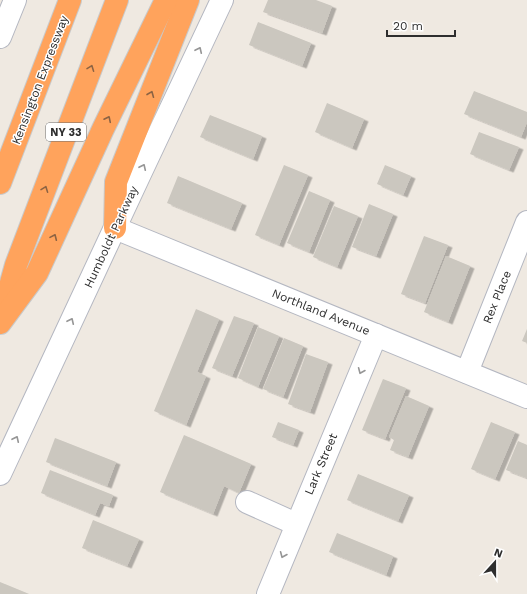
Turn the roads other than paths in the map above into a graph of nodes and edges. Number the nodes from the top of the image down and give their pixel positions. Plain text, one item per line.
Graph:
1 (15, 0) edge
2 (70, 0) edge
3 (117, 0) edge
4 (166, 0) edge
5 (188, 0) edge
6 (222, 0) edge
7 (0, 37) edge
8 (0, 183) edge
9 (527, 222) edge
10 (115, 228) junction
11 (0, 322) edge
12 (376, 335) junction
13 (467, 372) junction
14 (527, 397) edge
15 (0, 474) edge
16 (247, 502) dead end
17 (296, 524) junction
18 (268, 594) edge

1 - 7 street
2 - 8 highway, Kensington Expressway
11 -> 3 highway, NY 33
11 -> 4 highway
10 -> 5 highway
10 -> 6 street, Humboldt Parkway
9 - 13 street, Rex Place
10 - 12 street, Northland Avenue
15 -> 10 street, Humboldt Parkway
12 - 13 street, Northland Avenue
12 -> 17 street, Lark Street
13 - 14 street, Northland Avenue
16 - 17 street
17 -> 18 street, Lark Street

